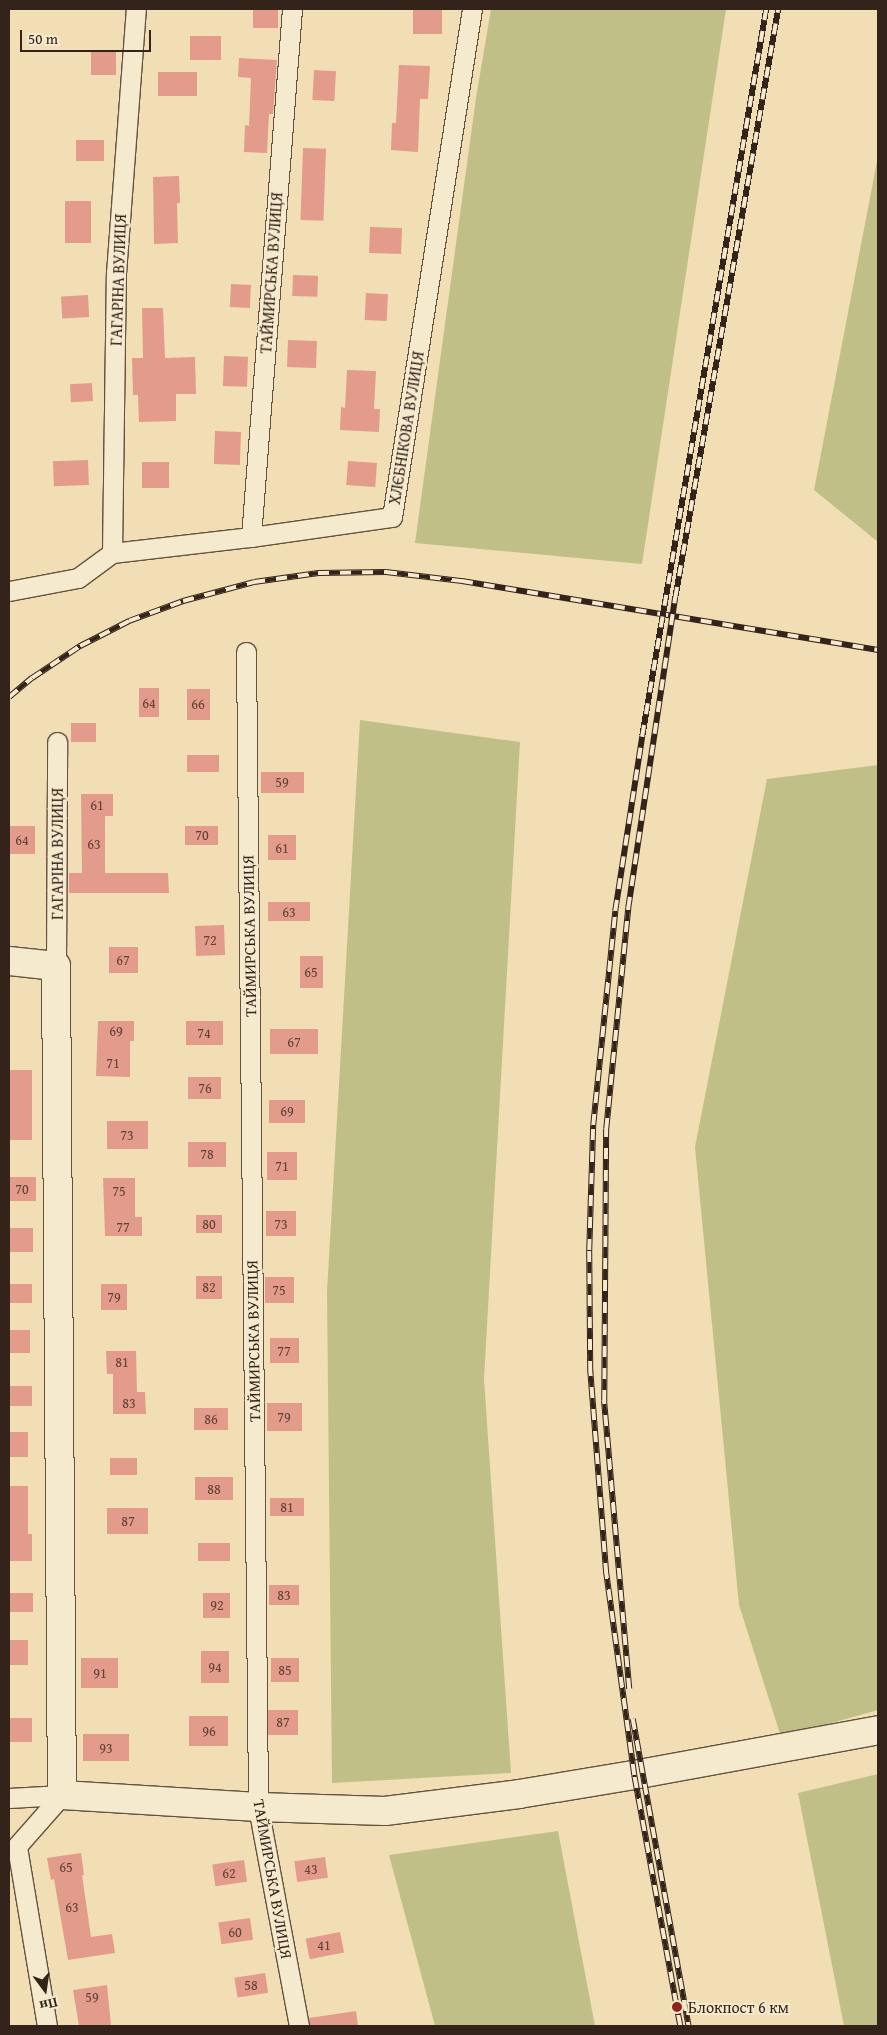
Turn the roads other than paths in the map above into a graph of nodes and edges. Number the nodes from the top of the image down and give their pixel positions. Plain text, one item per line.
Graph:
1 (136, 9) edge
2 (292, 9) edge
3 (472, 9) edge
4 (251, 537) junction
5 (112, 553) junction
6 (9, 591) edge
7 (246, 652) dead end
8 (57, 742) dead end
9 (9, 961) edge
10 (56, 966) junction
11 (878, 1730) edge
12 (62, 1795) junction
13 (9, 1798) edge
14 (258, 1807) junction
15 (47, 2026) edge
16 (299, 2026) edge

1 - 5 street, ГАГАРІНА ВУЛИЦЯ
2 - 4 street, ТАЙМИРСЬКА ВУЛИЦЯ
3 - 4 street, ХЛЄБНІКОВА ВУЛИЦЯ
4 - 5 street, ХЛЄБНІКОВА ВУЛИЦЯ
5 - 6 street, ХЛЄБНІКОВА ВУЛИЦЯ
7 - 14 street, ТАЙМИРСЬКА ВУЛИЦЯ
8 - 10 street, ГАГАРІНА ВУЛИЦЯ
9 - 10 main road
10 - 12 main road
11 - 14 main road
12 - 13 street
12 - 14 main road
12 - 15 street
14 - 16 street, ТАЙМИРСЬКА ВУЛИЦЯ

